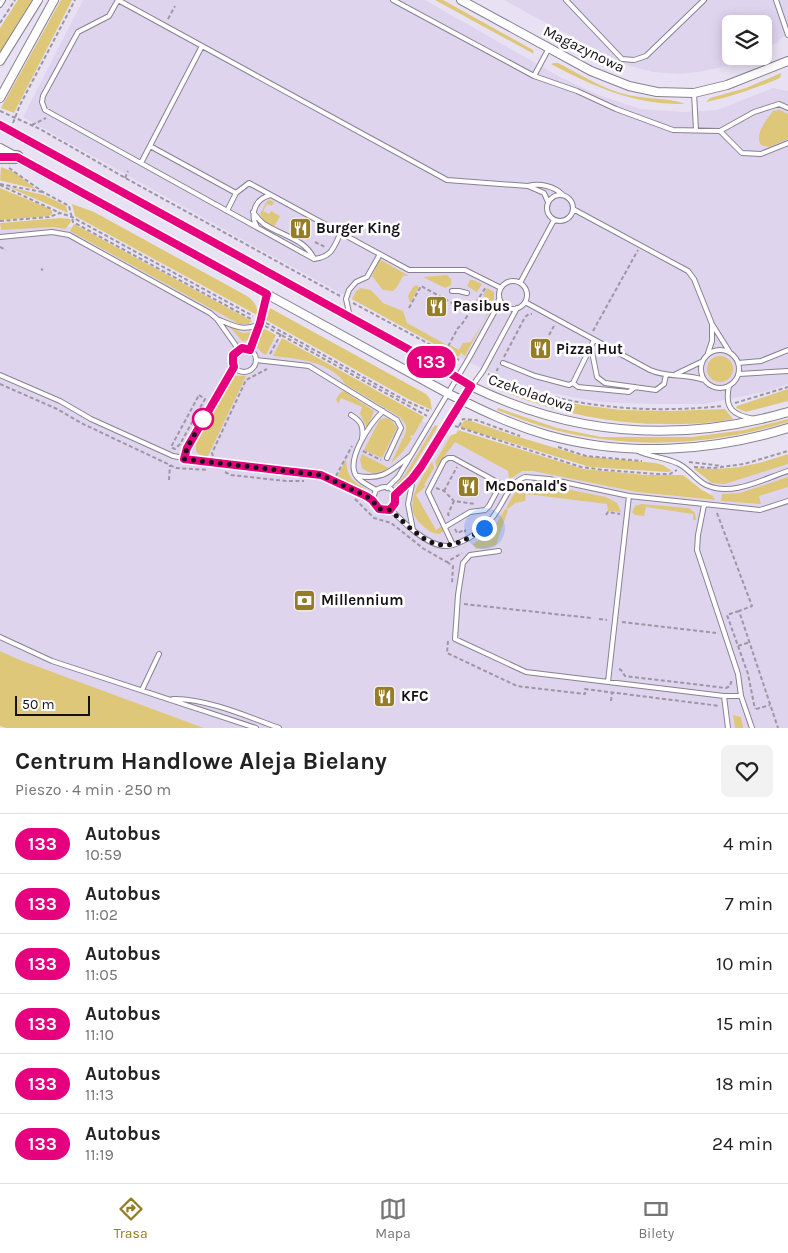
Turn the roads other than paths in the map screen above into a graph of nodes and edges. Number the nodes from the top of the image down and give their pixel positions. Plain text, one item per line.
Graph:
1 (3, 0) edge
2 (38, 0) edge
3 (54, 0) edge
4 (118, 0) edge
5 (392, 0) edge
6 (461, 0) edge
7 (566, 0) edge
8 (704, 0) edge
9 (776, 0) edge
10 (0, 5) edge
11 (788, 35) edge
12 (202, 46) junction
13 (549, 48) junction
14 (788, 61) edge
15 (0, 62) edge
16 (534, 76) junction
17 (694, 93) junction
18 (0, 98) edge
19 (788, 108) edge
20 (0, 125) edge
21 (696, 130) junction
22 (720, 131) junction
23 (788, 143) edge
24 (150, 146) junction
25 (0, 148) edge
26 (17, 157) junction
27 (1, 162) edge
28 (141, 163) junction
29 (528, 186) junction
30 (236, 193) junction
31 (272, 195) junction
32 (563, 195) junction
33 (548, 202) junction
34 (573, 209) junction
35 (227, 211) junction
36 (253, 212) junction
37 (554, 220) junction
38 (258, 229) junction
39 (341, 232) junction
40 (0, 237) edge
41 (380, 254) junction
42 (314, 259) junction
43 (520, 283) junction
44 (500, 288) junction
45 (452, 292) dead end
46 (467, 293) dead end
47 (267, 294) junction
48 (499, 299) junction
49 (525, 302) junction
50 (517, 308) junction
51 (350, 318) junction
52 (217, 319) junction
53 (260, 322) junction
54 (712, 324) junction
55 (594, 340) junction
56 (591, 347) junction
57 (239, 350) junction
58 (250, 350) junction
59 (788, 350) edge
60 (728, 352) junction
61 (708, 353) junction
62 (256, 360) junction
63 (502, 362) road end
64 (702, 362) junction
65 (738, 364) junction
66 (234, 367) junction
67 (788, 371) edge
68 (676, 374) junction
69 (739, 374) junction
70 (0, 375) edge
71 (666, 375) junction
72 (458, 378) junction
73 (704, 380) junction
74 (573, 383) junction
75 (471, 386) junction
76 (729, 386) junction
77 (636, 387) junction
78 (449, 394) junction
79 (462, 400) junction
80 (383, 411) junction
81 (788, 412) edge
82 (350, 415) dead end
83 (761, 420) junction
84 (788, 428) edge
85 (362, 441) junction
86 (632, 448) junction
87 (411, 455) junction
88 (387, 458) dead end
89 (184, 459) junction
90 (788, 471) edge
91 (356, 476) junction
92 (412, 479) junction
93 (387, 488) junction
94 (376, 490) junction
95 (395, 495) junction
96 (629, 496) junction
97 (372, 500) junction
98 (788, 500) edge
99 (704, 505) junction
100 (390, 510) junction
101 (445, 526) junction
102 (414, 530) junction
103 (453, 545) junction
104 (499, 551) dead end
105 (0, 637) edge
106 (159, 654) dead end
107 (608, 682) junction
108 (142, 690) junction
109 (724, 696) junction
110 (741, 696) junction
111 (170, 699) junction
112 (256, 728) edge
113 (279, 728) edge
114 (728, 728) edge
115 (752, 728) edge

1 - 10 lane
2 - 15 street
3 - 18 street
4 - 12 lane
4 - 28 lane
5 - 16 lane
6 - 13 street, Magazynowa
7 - 8 lane
9 - 11 lane
12 - 24 lane
12 - 29 lane
13 - 16 lane
13 - 17 street, Magazynowa
14 - 17 street, Magazynowa
16 - 21 lane
17 - 21 lane
19 - 22 lane
20 - 51 street, Czekoladowa
21 - 22 lane
22 - 23 lane
24 - 28 lane
24 - 30 lane
25 - 26 street
26 - 27 street
26 - 47 street
28 - 35 lane
29 - 32 lane
29 - 33 lane
30 - 31 lane
30 - 35 lane
31 - 36 lane
31 - 39 lane
32 - 33 lane
32 - 34 lane
33 - 37 lane
34 - 37 lane
34 - 54 lane
35 - 38 lane
36 - 38 lane
36 - 42 lane
37 - 43 lane
38 - 42 lane
39 - 41 lane
39 - 42 lane
40 - 52 lane
41 - 44 lane
41 - 51 lane
43 - 44 lane
43 - 49 lane
44 - 48 lane
45 - 46 lane
47 - 53 lane
47 - 78 street
48 - 50 lane
48 - 72 lane
49 - 50 lane
49 - 55 lane
50 - 75 lane
51 - 72 street, Czekoladowa
52 - 53 lane
52 - 57 lane
53 - 58 lane
54 - 60 lane
54 - 61 lane
55 - 56 lane
55 - 71 lane
56 - 74 lane
56 - 77 lane
57 - 58 lane
57 - 66 lane
58 - 62 lane
59 - 65 lane
60 - 61 lane
60 - 65 lane
61 - 64 lane
62 - 66 lane
62 - 80 lane
63 - 74 lane
64 - 68 lane
64 - 73 lane
65 - 69 lane
66 - 89 lane
67 - 69 lane
68 - 71 lane
68 - 73 lane
69 - 76 lane
70 - 89 lane
71 - 77 lane
72 - 75 street, Czekoladowa
72 - 78 lane
73 - 76 lane
74 - 77 lane
75 - 79 lane
75 - 83 street, Czekoladowa
76 - 83 lane
78 - 79 street
78 - 87 lane
79 - 86 street
79 - 92 lane
80 - 85 lane
80 - 88 lane
81 - 83 street, Czekoladowa
82 - 85 lane
84 - 86 street
85 - 91 lane
86 - 90 lane
87 - 91 lane
87 - 93 lane
89 - 97 lane
91 - 94 lane
92 - 95 lane
92 - 102 lane
93 - 94 lane
93 - 95 lane
94 - 97 lane
95 - 100 lane
96 - 99 lane
96 - 103 lane
96 - 107 lane
97 - 100 lane
98 - 99 lane
99 - 110 lane
100 - 102 lane
101 - 101 lane
101 - 103 lane
102 - 103 lane
104 - 107 lane
105 - 108 lane
106 - 108 lane
107 - 109 lane
108 - 111 lane
109 - 110 lane
109 - 114 lane
110 - 115 lane
111 - 112 lane
111 - 113 lane

